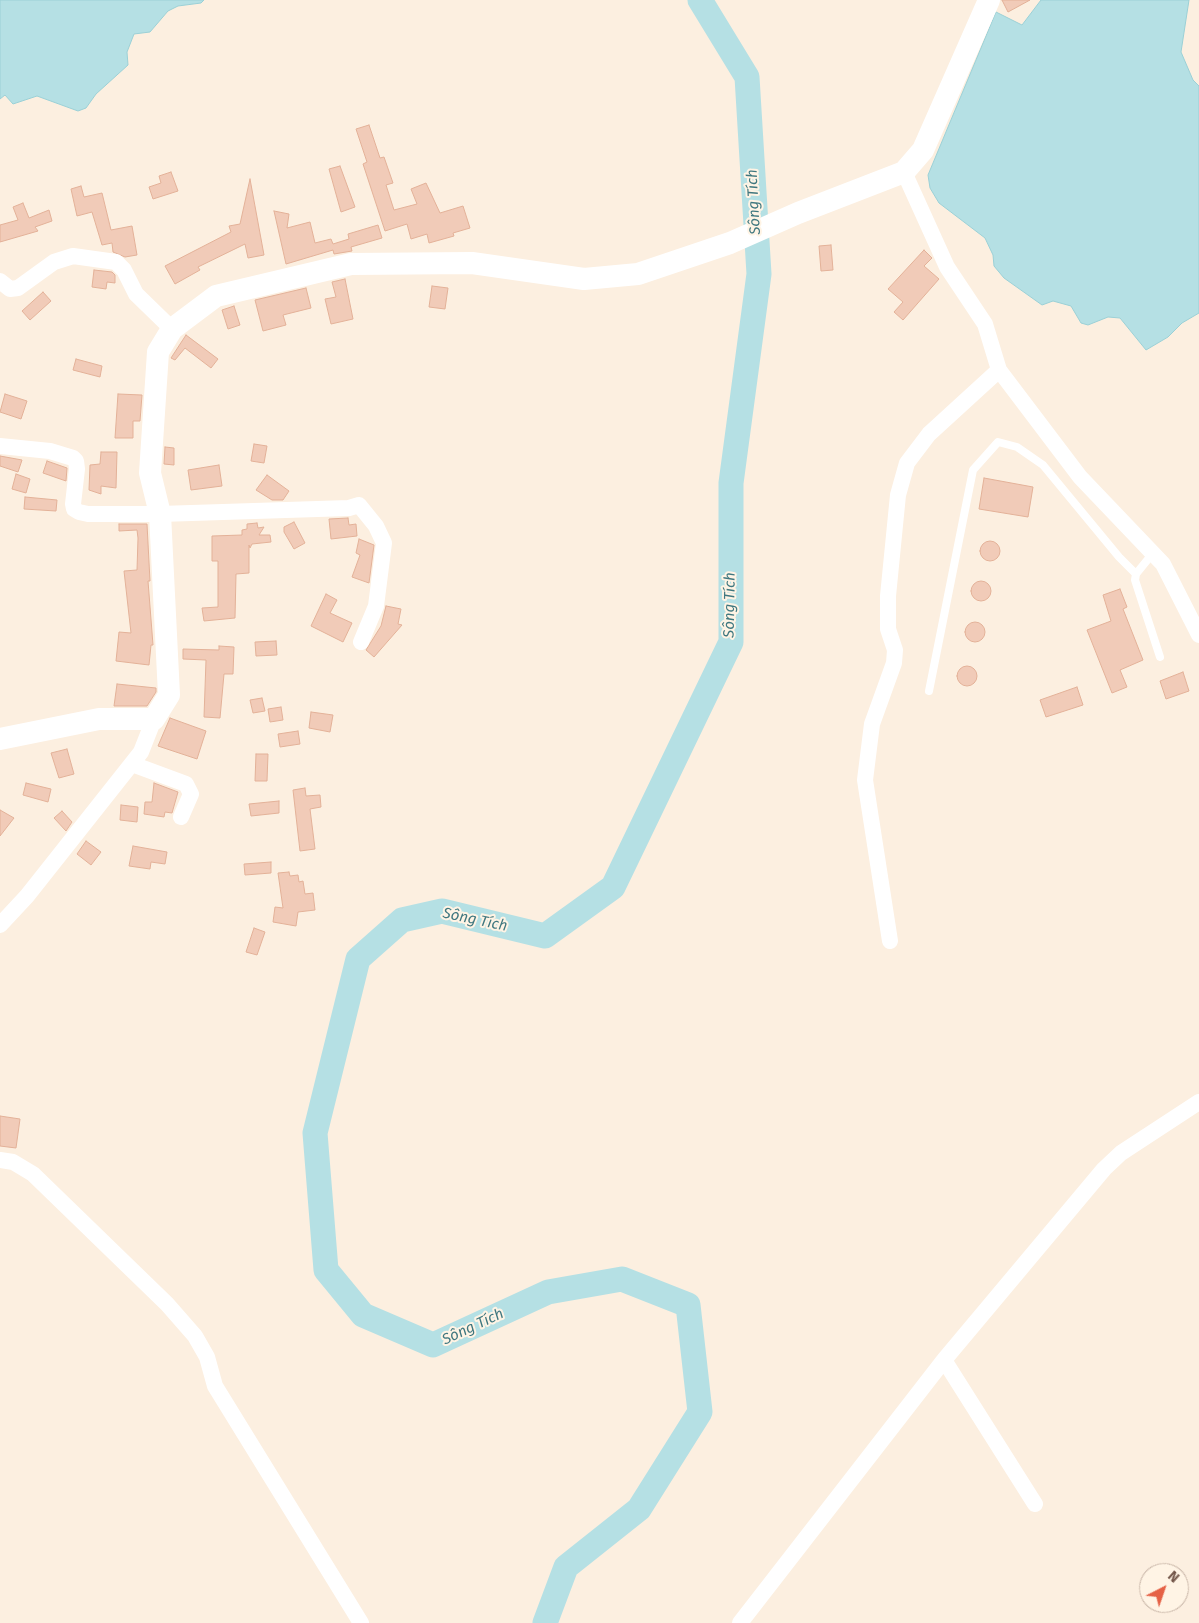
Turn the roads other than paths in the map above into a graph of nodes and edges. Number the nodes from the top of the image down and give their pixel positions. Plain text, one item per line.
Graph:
1 (988, 0) edge
2 (904, 172) junction
3 (0, 281) edge
4 (172, 329) junction
5 (999, 370) junction
6 (0, 446) edge
7 (160, 514) junction
8 (1153, 553) junction
9 (1136, 574) junction
10 (1199, 635) edge
11 (361, 642) dead end
12 (1160, 657) dead end
13 (929, 691) dead end
14 (154, 719) junction
15 (0, 739) edge
16 (132, 764) junction
17 (182, 817) dead end
18 (0, 925) edge
19 (890, 941) dead end
20 (1199, 1102) edge
21 (0, 1160) edge
22 (944, 1360) junction
23 (1035, 1504) dead end
24 (361, 1623) edge
25 (740, 1623) edge

1 - 2 street
2 - 4 street
2 - 5 street
3 - 4 street
4 - 7 street
5 - 8 street
5 - 19 street
6 - 7 street
7 - 11 street
7 - 14 street
8 - 9 lane
8 - 10 street
9 - 12 lane
9 - 13 lane
14 - 15 street
14 - 16 street
16 - 17 street
16 - 18 street
20 - 22 street
21 - 24 street
22 - 23 street
22 - 25 street

